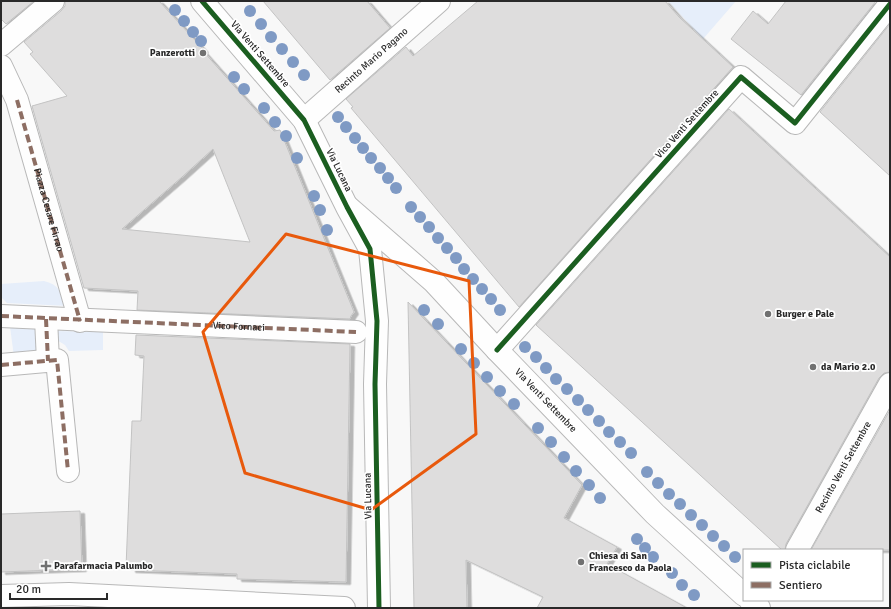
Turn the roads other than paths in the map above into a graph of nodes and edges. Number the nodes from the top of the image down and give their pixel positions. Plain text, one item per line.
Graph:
1 (53, 1) edge
2 (202, 1) edge
3 (439, 1) edge
4 (890, 4) edge
5 (1, 45) edge
6 (1, 66) edge
7 (304, 120) junction
8 (347, 207) junction
9 (1, 316) edge
10 (46, 319) junction
11 (80, 320) junction
12 (356, 332) dead end
13 (497, 350) junction
14 (48, 361) junction
15 (1, 365) edge
16 (890, 384) edge
17 (68, 471) dead end
18 (798, 549) edge
19 (743, 593) edge
20 (1, 596) edge
21 (751, 601) edge
22 (344, 608) edge
23 (379, 608) edge
24 (759, 608) edge

1 - 5 street
2 - 7 street, Via Venti Settembre
3 - 7 street, Recinto Mario Pagano
4 - 13 street, Vico Venti Settembre
6 - 11 street, Piazza Cesare Firrao
7 - 8 street, Via Lucana
8 - 13 street, Via Venti Settembre
8 - 23 street, Via Lucana
9 - 10 street
10 - 11 street
10 - 14 street
11 - 12 street, Vico Fornaci
13 - 19 street, Via Venti Settembre
14 - 15 street
14 - 17 street
16 - 18 street, Recinto Venti Settembre
20 - 22 street
21 - 24 street

